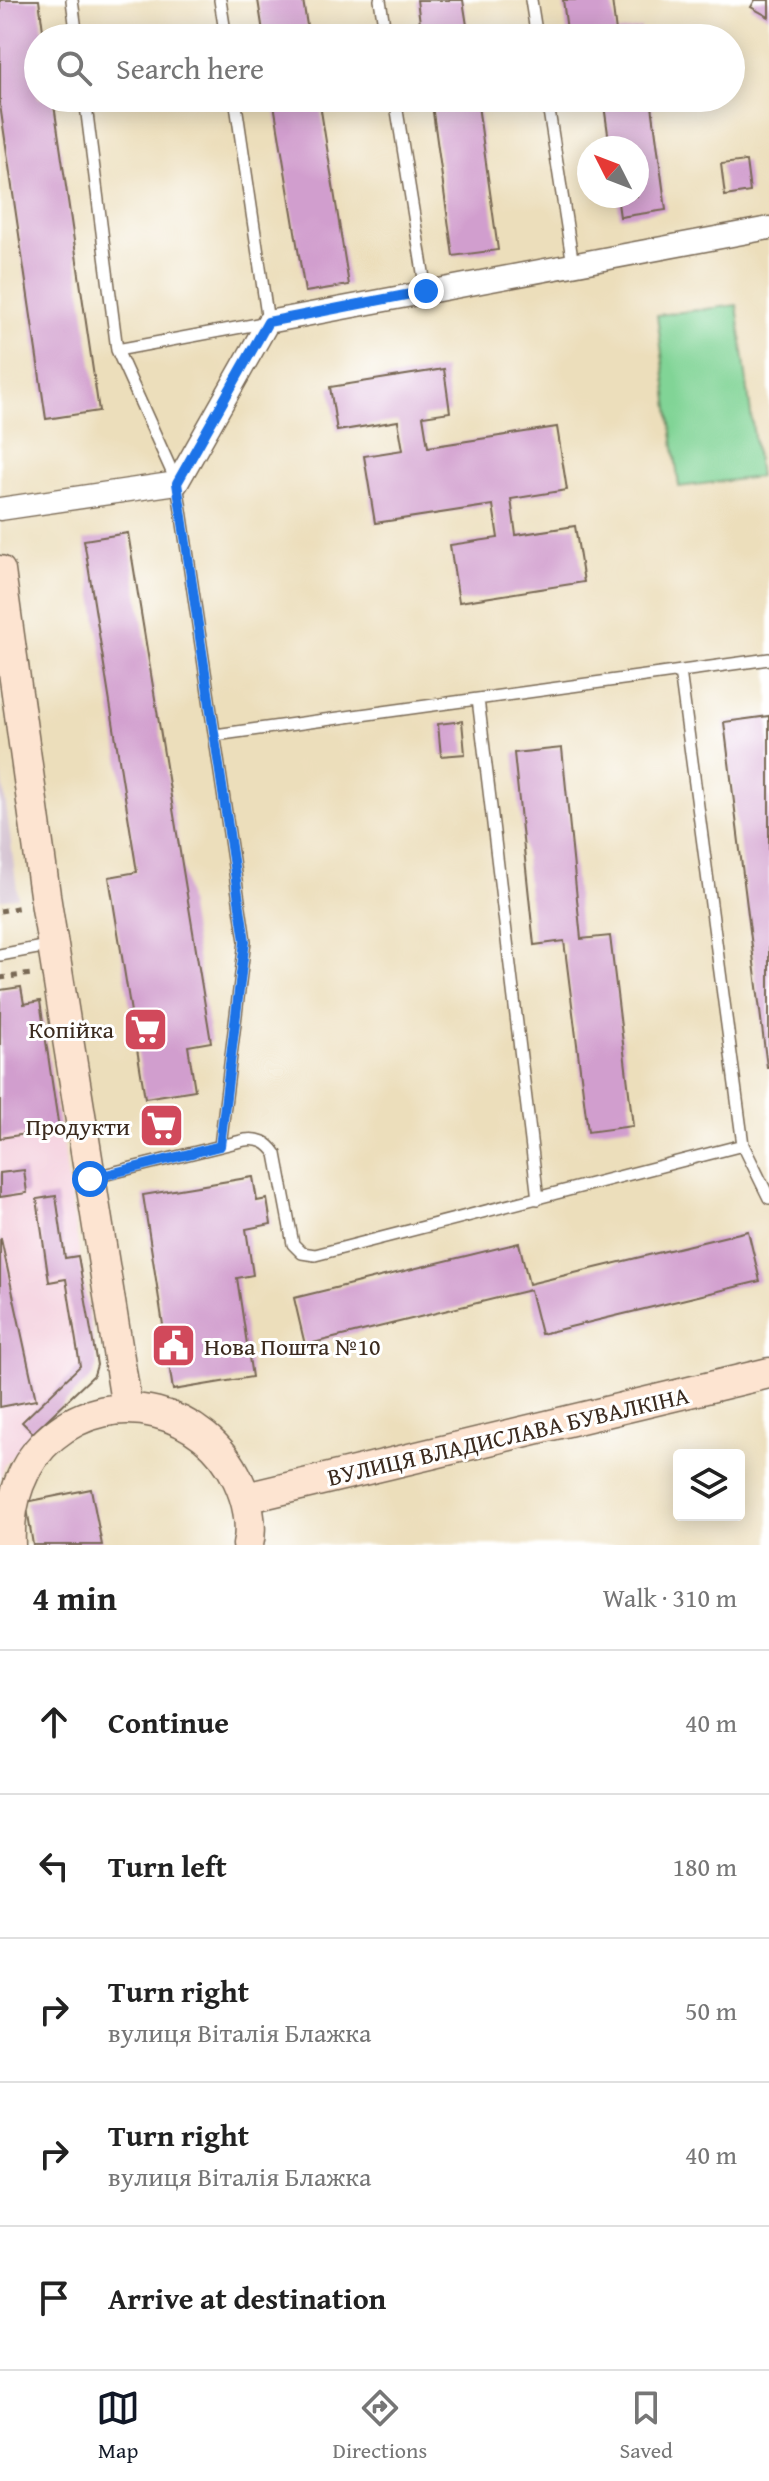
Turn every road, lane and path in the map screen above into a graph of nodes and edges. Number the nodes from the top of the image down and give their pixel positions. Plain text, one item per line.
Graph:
1 (72, 0) edge
2 (220, 0) edge
3 (380, 0) edge
4 (531, 0) edge
5 (75, 24) edge
6 (224, 24) edge
7 (384, 24) edge
8 (535, 24) edge
9 (87, 112) edge
10 (237, 112) edge
11 (397, 112) edge
12 (549, 112) edge
13 (769, 228) edge
14 (573, 265) junction
15 (426, 291) junction
16 (268, 322) junction
17 (117, 350) junction
18 (177, 483) junction
19 (0, 509) edge
20 (0, 571) edge
21 (769, 659) edge
22 (680, 671) junction
23 (478, 699) junction
24 (215, 735) junction
25 (53, 945) junction
26 (0, 955) edge
27 (743, 1145) junction
28 (220, 1146) junction
29 (90, 1179) junction
30 (769, 1198) edge
31 (538, 1199) junction
32 (769, 1373) edge
33 (127, 1408) junction
34 (246, 1498) junction
35 (10, 1545) edge
36 (248, 1545) edge

1 - 5 lane
2 - 6 lane
3 - 7 lane
4 - 8 lane
9 - 17 lane
10 - 16 lane
11 - 15 lane
12 - 14 lane
13 - 14 street
14 - 15 street
15 - 16 street
16 - 17 lane
16 - 18 street
17 - 18 lane
18 - 19 street
18 - 24 lane
20 - 25 street
21 - 22 lane
22 - 23 lane
22 - 27 lane
23 - 24 lane
23 - 31 lane
24 - 28 lane
25 - 26 lane
25 - 29 street
27 - 30 lane
27 - 31 lane
28 - 29 lane
28 - 31 lane
29 - 33 street
32 - 34 street, ВУЛИЦЯ ВЛАДИСЛАВА БУВАЛКІНА
33 - 34 street
33 - 35 street
34 - 36 street

